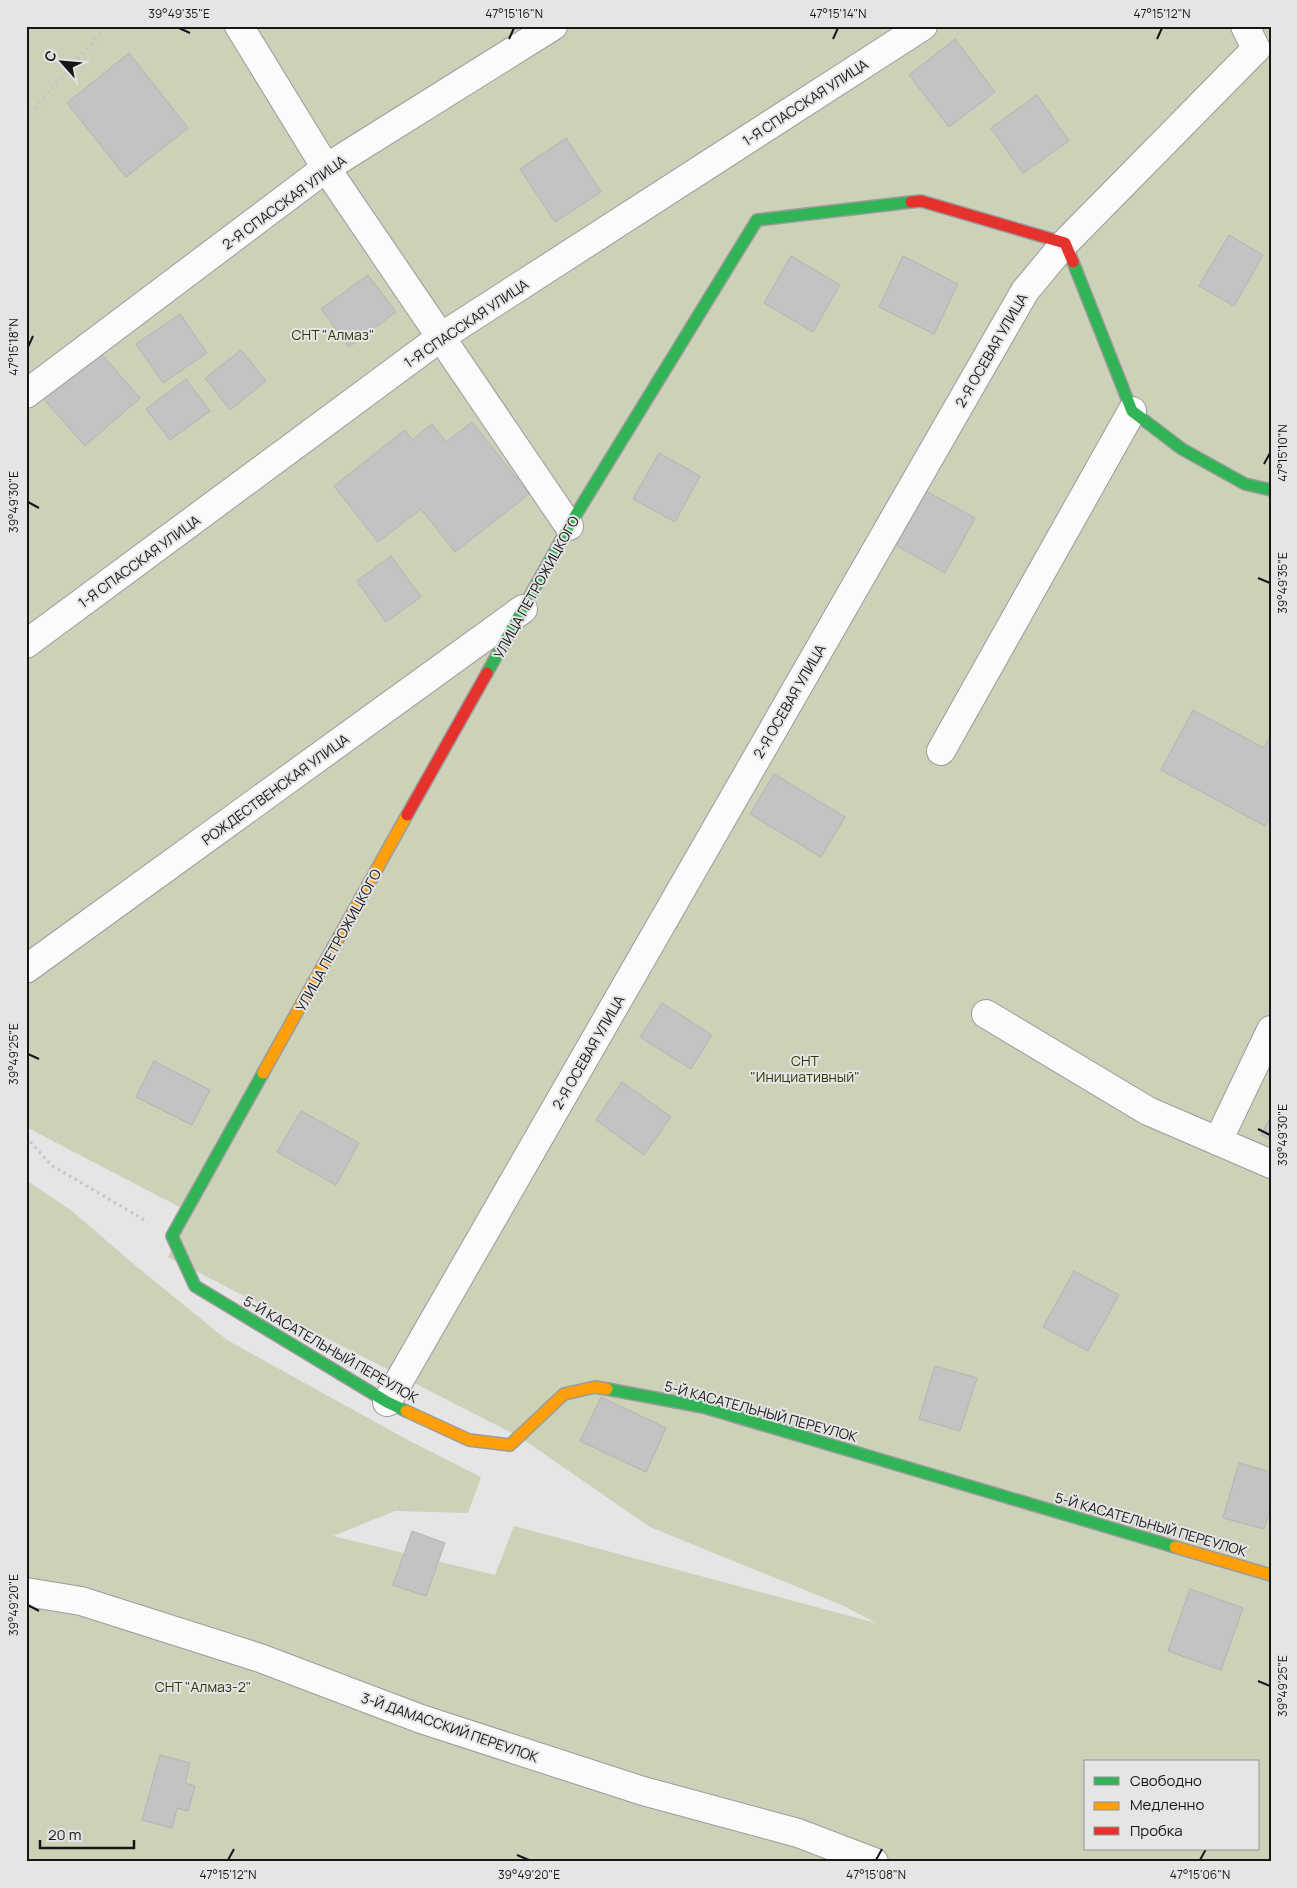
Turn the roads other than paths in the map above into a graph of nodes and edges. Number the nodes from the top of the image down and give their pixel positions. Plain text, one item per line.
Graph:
1 (239, 26) edge
2 (553, 26) edge
3 (923, 26) edge
4 (1257, 40) edge
5 (326, 168) junction
6 (1065, 243) junction
7 (441, 338) junction
8 (26, 394) edge
9 (1132, 411) junction
10 (1271, 490) edge
11 (569, 526) junction
12 (523, 609) junction
13 (26, 644) edge
14 (941, 751) dead end
15 (26, 969) edge
16 (986, 1014) dead end
17 (1271, 1030) edge
18 (1218, 1141) junction
19 (1271, 1164) edge
20 (172, 1236) joint
21 (387, 1402) junction
22 (1271, 1575) edge
23 (26, 1592) edge
24 (874, 1862) edge

1 - 5 street
2 - 5 street, 2-Я СПАССКАЯ УЛИЦА
3 - 7 street, 1-Я СПАССКАЯ УЛИЦА
4 - 6 street, 2-Я ОСЕВАЯ УЛИЦА
5 - 7 street
5 - 8 street, 2-Я СПАССКАЯ УЛИЦА
6 - 9 street
6 - 11 street, УЛИЦА ПЕТРОЖИЦКОГО
6 - 21 street, 2-Я ОСЕВАЯ УЛИЦА
7 - 11 street
7 - 13 street, 1-Я СПАССКАЯ УЛИЦА
9 - 10 street
9 - 14 street
11 - 12 street, УЛИЦА ПЕТРОЖИЦКОГО
12 - 15 street, РОЖДЕСТВЕНСКАЯ УЛИЦА
12 - 20 street, УЛИЦА ПЕТРОЖИЦКОГО
16 - 18 street
17 - 18 street
18 - 19 street
20 - 21 street, 5-Й КАСАТЕЛЬНЫЙ ПЕРЕУЛОК
21 - 22 street, 5-Й КАСАТЕЛЬНЫЙ ПЕРЕУЛОК
23 - 24 street, 3-Й ДАМАССКИЙ ПЕРЕУЛОК

